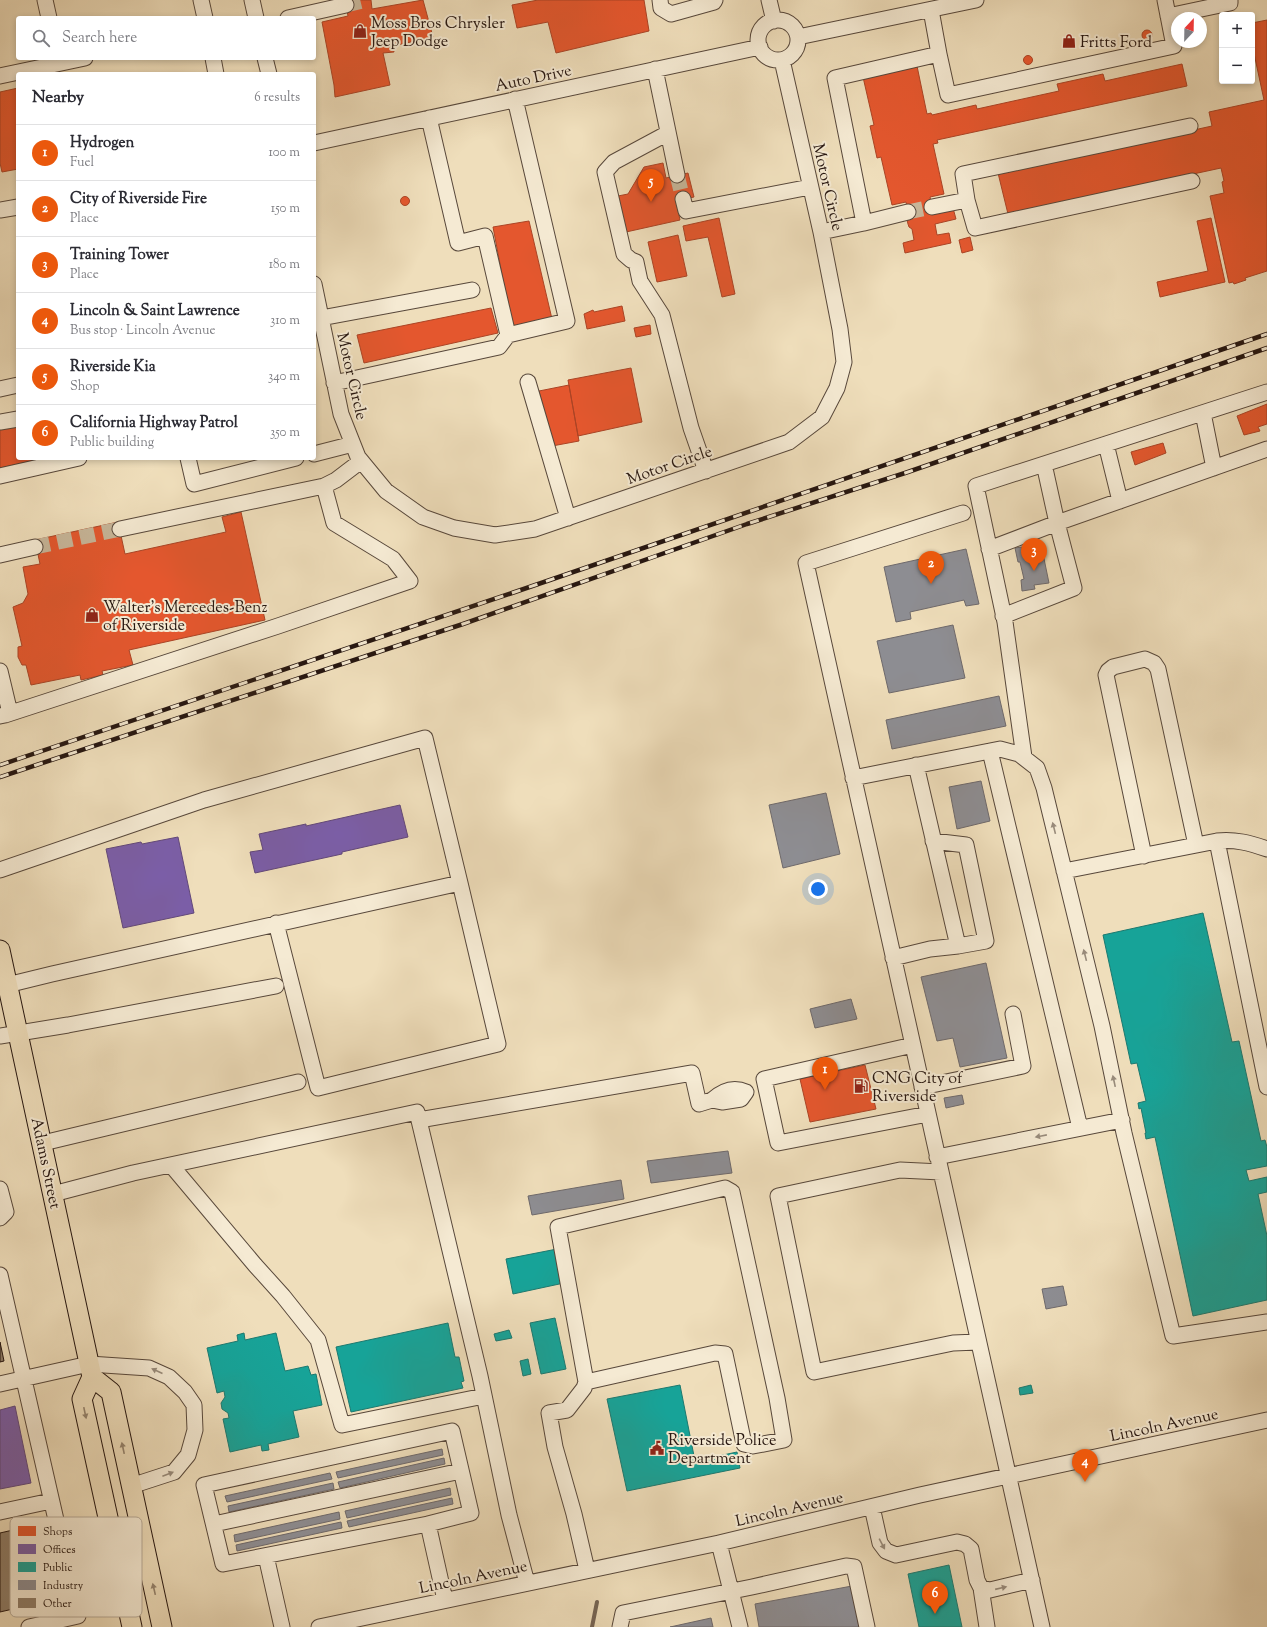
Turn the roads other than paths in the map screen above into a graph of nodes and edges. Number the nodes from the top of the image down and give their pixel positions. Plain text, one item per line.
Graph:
1 (45, 0) edge
2 (201, 0) edge
3 (252, 0) edge
4 (660, 0) edge
5 (715, 0) edge
6 (769, 0) edge
7 (976, 0) edge
8 (1165, 0) edge
9 (1230, 0) edge
10 (346, 5) tunnel mouth
11 (931, 10) junction
12 (49, 16) edge
13 (205, 16) edge
14 (256, 16) edge
15 (297, 16) edge
16 (1168, 16) junction
17 (774, 21) junction
18 (798, 37) junction
19 (760, 47) junction
20 (939, 54) junction
21 (213, 60) edge
22 (266, 60) edge
23 (782, 60) junction
24 (59, 61) edge
25 (655, 69) junction
26 (216, 72) edge
27 (268, 72) edge
28 (0, 76) edge
29 (516, 99) junction
30 (429, 118) junction
31 (1190, 126) dead end
32 (668, 133) junction
33 (316, 143) edge
34 (677, 175) tunnel mouth
35 (1192, 181) dead end
36 (810, 187) junction
37 (683, 199) tunnel mouth
38 (967, 200) junction
39 (16, 206) edge
40 (932, 207) tunnel mouth
41 (0, 210) edge
42 (908, 212) tunnel mouth
43 (864, 223) junction
44 (821, 232) junction
45 (472, 290) dead end
46 (316, 294) edge
47 (321, 318) junction
48 (508, 335) junction
49 (528, 382) dead end
50 (334, 383) junction
51 (16, 385) edge
52 (0, 389) edge
53 (1267, 392) edge
54 (1203, 413) junction
55 (16, 419) edge
56 (0, 422) edge
57 (353, 444) junction
58 (1106, 444) junction
59 (1267, 449) edge
60 (316, 453) edge
61 (70, 460) edge
62 (188, 460) edge
63 (288, 460) edge
64 (361, 461) junction
65 (1044, 464) junction
66 (1214, 468) junction
67 (706, 470) junction
68 (0, 476) edge
69 (324, 486) junction
70 (1120, 500) junction
71 (963, 513) dead end
72 (568, 518) junction
73 (1058, 522) junction
74 (120, 529) tunnel mouth
75 (35, 547) tunnel mouth
76 (989, 549) junction
77 (0, 555) edge
78 (1003, 616) junction
79 (0, 671) edge
80 (5, 714) edge
81 (990, 751) junction
82 (1024, 757) junction
83 (916, 765) junction
84 (854, 778) junction
85 (934, 841) junction
86 (1217, 841) junction
87 (1196, 845) junction
88 (1267, 849) edge
89 (1144, 856) junction
90 (0, 870) edge
91 (1064, 871) junction
92 (460, 883) junction
93 (276, 923) junction
94 (958, 946) junction
95 (0, 950) edge
96 (893, 958) junction
97 (7, 985) junction
98 (276, 986) dead end
99 (1013, 1014) dead end
100 (9, 1034) edge
101 (913, 1045) junction
102 (298, 1082) dead end
103 (922, 1087) junction
104 (1267, 1087) edge
105 (766, 1089) junction
106 (928, 1114) junction
107 (419, 1120) junction
108 (1122, 1120) junction
109 (1080, 1128) junction
110 (42, 1143) junction
111 (937, 1157) junction
112 (171, 1165) junction
113 (941, 1172) junction
114 (0, 1189) edge
115 (53, 1194) junction
116 (0, 1218) edge
117 (0, 1275) edge
118 (1267, 1322) edge
119 (978, 1342) junction
120 (91, 1370) junction
121 (24, 1378) junction
122 (586, 1382) junction
123 (0, 1384) edge
124 (484, 1396) junction
125 (1267, 1420) edge
126 (461, 1471) junction
127 (1009, 1476) junction
128 (131, 1486) junction
129 (51, 1501) junction
130 (872, 1507) junction
131 (0, 1512) edge
132 (55, 1517) edge
133 (108, 1517) edge
134 (138, 1517) edge
135 (214, 1524) junction
136 (428, 1524) junction
137 (142, 1536) edge
138 (719, 1542) junction
139 (266, 1556) junction
140 (586, 1570) junction
141 (1032, 1580) junction
142 (527, 1583) junction
143 (981, 1588) junction
144 (732, 1591) junction
145 (445, 1600) junction
146 (74, 1617) edge
147 (130, 1617) edge
148 (352, 1624) edge
149 (327, 1626) edge
150 (29, 1627) edge
151 (132, 1627) edge
152 (162, 1627) edge
153 (282, 1627) edge
154 (620, 1627) edge
155 (740, 1627) edge
156 (867, 1627) edge
157 (987, 1627) edge
158 (1042, 1627) edge

1 - 12 street
2 - 13 street
3 - 14 street
4 - 5 street
6 - 17 street
7 - 11 street
8 - 16 street
9 - 16 street
10 - 15 street
11 - 18 street
11 - 20 street
16 - 20 street
17 - 18 street
17 - 19 street
18 - 23 street
19 - 23 street
19 - 25 street, Auto Drive
20 - 43 street
21 - 26 street
22 - 27 street
23 - 36 street, Motor Circle
24 - 28 street
25 - 29 street, Auto Drive
25 - 32 street
29 - 30 street, Auto Drive
29 - 48 street
30 - 33 street, Auto Drive
30 - 48 street
31 - 38 street
32 - 34 street
32 - 67 street
35 - 38 street
36 - 37 street
36 - 44 street, Motor Circle
38 - 40 street
39 - 41 street
42 - 43 street
43 - 44 street
44 - 67 street, Motor Circle
45 - 47 street
46 - 47 street, Motor Circle
47 - 50 street, Motor Circle
48 - 50 street
49 - 72 street
50 - 57 street, Motor Circle
51 - 52 street
53 - 54 street
54 - 58 street
54 - 66 street
55 - 56 street
57 - 60 street
57 - 64 street, Motor Circle
58 - 65 street
58 - 70 street
59 - 66 street
61 - 68 street
62 - 63 street
64 - 69 street
64 - 72 street, Motor Circle
65 - 73 street
65 - 76 street
66 - 70 street
67 - 72 street, Motor Circle
69 - 74 street
69 - 80 street
70 - 73 street
71 - 84 street
73 - 76 street
73 - 78 street
75 - 77 street
76 - 78 street
78 - 82 street
79 - 80 street
81 - 82 street
81 - 83 street
81 - 109 street
91 -> 82 street
83 - 84 street
83 - 85 street
84 - 96 street
85 - 94 street
85 - 94 street
86 - 87 street
86 - 88 street
86 - 104 street
87 - 89 street
87 - 89 street
89 - 91 street
90 - 92 street
108 -> 91 street
92 - 93 street
92 - 93 street
93 - 97 street
94 - 96 street
95 - 97 main road, Adams Street
96 - 101 street
97 - 100 main road, Adams Street
98 - 100 street
99 - 103 street
100 - 110 main road, Adams Street
101 - 103 street
101 - 105 street
102 - 110 street
103 - 106 street
105 - 106 street
105 - 107 street
106 - 111 street
107 - 112 street
107 - 124 street
108 - 109 street
108 - 118 street
109 -> 111 street
110 - 115 main road, Adams Street
111 - 113 street
112 - 115 street
112 - 124 street
113 - 119 street
113 - 119 street
114 - 116 street
115 - 120 main road, Adams Street
117 - 121 street
119 - 127 street
120 - 121 street
128 -> 120 main road
128 -> 120 street
120 -> 133 main road
121 - 123 street
121 - 129 street
122 - 122 street
122 - 140 street
124 - 142 street
125 - 127 street, Lincoln Avenue
126 - 135 street
126 - 135 street
126 - 136 street
127 - 130 street, Lincoln Avenue
127 - 141 street
134 -> 128 main road
129 - 131 street
129 - 132 street
130 - 138 street, Lincoln Avenue
130 -> 143 street
135 - 139 street
136 - 139 street
136 - 145 street
152 -> 137 main road
138 - 140 street, Lincoln Avenue
138 - 144 street
139 - 153 street
140 - 142 street, Lincoln Avenue
143 -> 141 street
141 - 158 street
142 - 145 street, Lincoln Avenue
143 - 157 street
144 - 154 street
144 - 155 street
144 - 156 street
145 - 148 street, Lincoln Avenue
146 - 150 street
147 -> 151 main road
148 - 149 street, Lincoln Avenue

